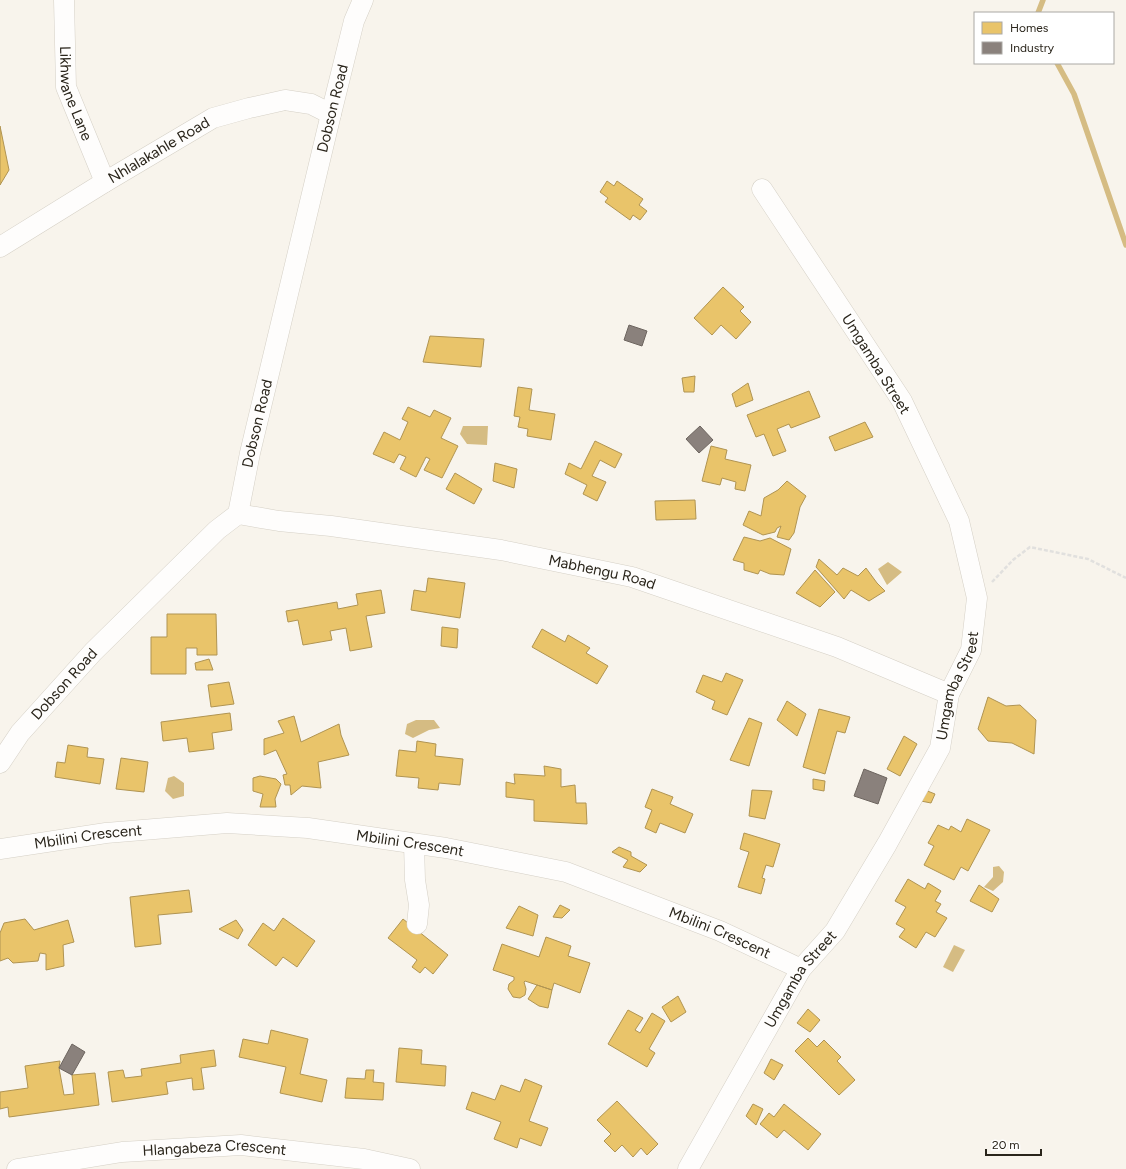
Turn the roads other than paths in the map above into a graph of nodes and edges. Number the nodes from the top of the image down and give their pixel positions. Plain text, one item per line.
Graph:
1 (64, 0) edge
2 (364, 0) edge
3 (331, 114) junction
4 (105, 182) junction
5 (762, 189) dead end
6 (0, 247) edge
7 (238, 514) junction
8 (949, 694) junction
9 (0, 763) edge
10 (414, 844) junction
11 (0, 849) edge
12 (417, 924) dead end
13 (801, 969) junction
14 (17, 1169) edge
15 (410, 1169) edge
16 (688, 1169) edge

1 - 4 street, Likhwane Lane
2 - 3 street, Dobson Road
3 - 4 street, Nhlalakahle Road
3 - 7 street, Dobson Road
4 - 6 street, Nhlalakahle Road
5 - 8 street, Umgamba Street
7 - 8 street, Mabhengu Road
7 - 9 street, Dobson Road
8 - 13 street, Umgamba Street
10 - 11 street, Mbilini Crescent
10 - 12 street
10 - 13 street, Mbilini Crescent
13 - 16 street, Umgamba Street
14 - 15 street, Hlangabeza Crescent

